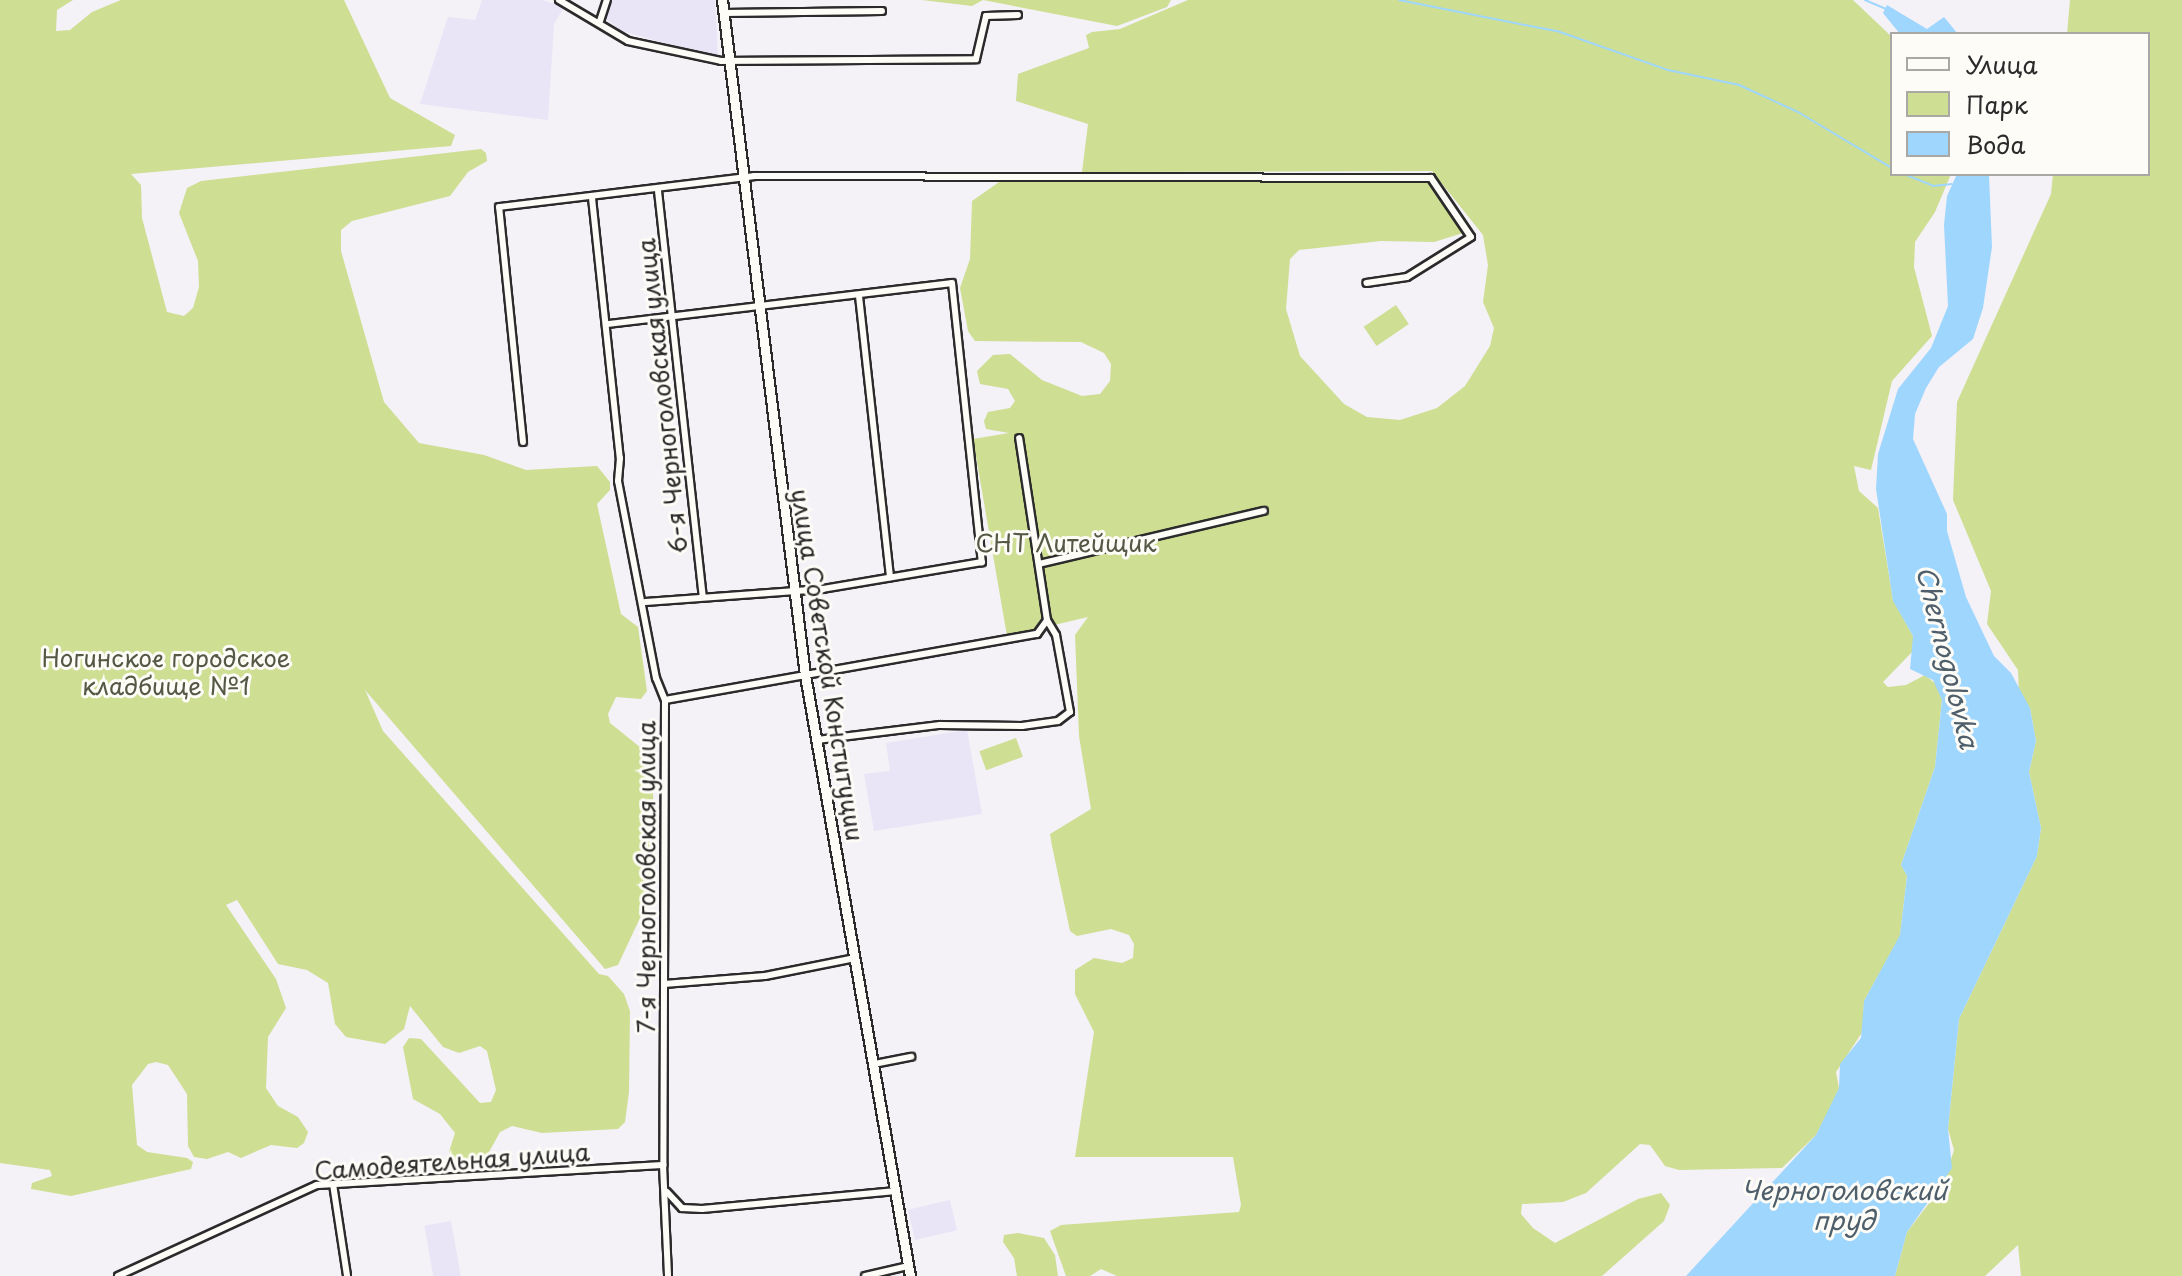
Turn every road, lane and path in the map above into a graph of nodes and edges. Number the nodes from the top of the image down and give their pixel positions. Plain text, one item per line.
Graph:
1 (559, 0) edge
2 (607, 0) edge
3 (722, 0) edge
4 (882, 11) dead end
5 (724, 13) junction
6 (1018, 15) dead end
7 (600, 21) junction
8 (729, 58) junction
9 (963, 165) dead end
10 (961, 175) junction
11 (742, 178) junction
12 (658, 191) junction
13 (592, 198) junction
14 (1366, 283) dead end
15 (859, 296) junction
16 (758, 303) junction
17 (670, 316) junction
18 (608, 324) junction
19 (1019, 438) dead end
20 (523, 442) dead end
21 (1264, 511) dead end
22 (1039, 564) junction
23 (890, 577) junction
24 (794, 591) junction
25 (703, 597) junction
26 (645, 602) junction
27 (1047, 620) junction
28 (805, 675) junction
29 (665, 700) junction
30 (817, 740) junction
31 (855, 958) junction
32 (664, 984) junction
33 (911, 1057) dead end
34 (874, 1064) junction
35 (663, 1165) junction
36 (333, 1184) junction
37 (896, 1191) junction
38 (667, 1192) junction
39 (909, 1271) edge
40 (118, 1276) edge
41 (347, 1276) edge
42 (668, 1276) edge
43 (865, 1276) edge

1 - 7 street
2 - 7 street
3 - 5 street, улица Советской Конституции
4 - 5 street
5 - 8 street, улица Советской Конституции
6 - 8 street
7 - 8 street
8 - 11 street, улица Советской Конституции
9 - 10 street
10 - 11 street
10 - 14 street
11 - 12 street
11 - 16 street, улица Советской Конституции
12 - 13 street
12 - 17 street, 6-я Черноголовская улица
13 - 18 street, 7-я Черноголовская улица
13 - 20 street
15 - 16 street
15 - 23 street
15 - 23 street
16 - 17 street
16 - 24 street, улица Советской Конституции
17 - 18 street
17 - 25 street, 6-я Черноголовская улица
18 - 26 street, 7-я Черноголовская улица
19 - 22 street
21 - 22 street
22 - 27 street
23 - 24 street
24 - 25 street
24 - 28 street, улица Советской Конституции
25 - 26 street
26 - 29 street, 7-я Черноголовская улица
27 - 28 street
27 - 30 street
28 - 29 street
28 - 30 street, улица Советской Конституции
29 - 32 street, 7-я Черноголовская улица
30 - 31 street, улица Советской Конституции
31 - 32 street
31 - 34 street, улица Советской Конституции
32 - 35 street, 7-я Черноголовская улица
33 - 34 street
34 - 37 street, улица Советской Конституции
35 - 36 street, Самодеятельная улица
35 - 38 street, 7-я Черноголовская улица
36 - 40 street, Самодеятельная улица
36 - 41 street
37 - 38 street
37 - 39 street, улица Советской Конституции
38 - 42 street, 7-я Черноголовская улица
39 - 43 street

